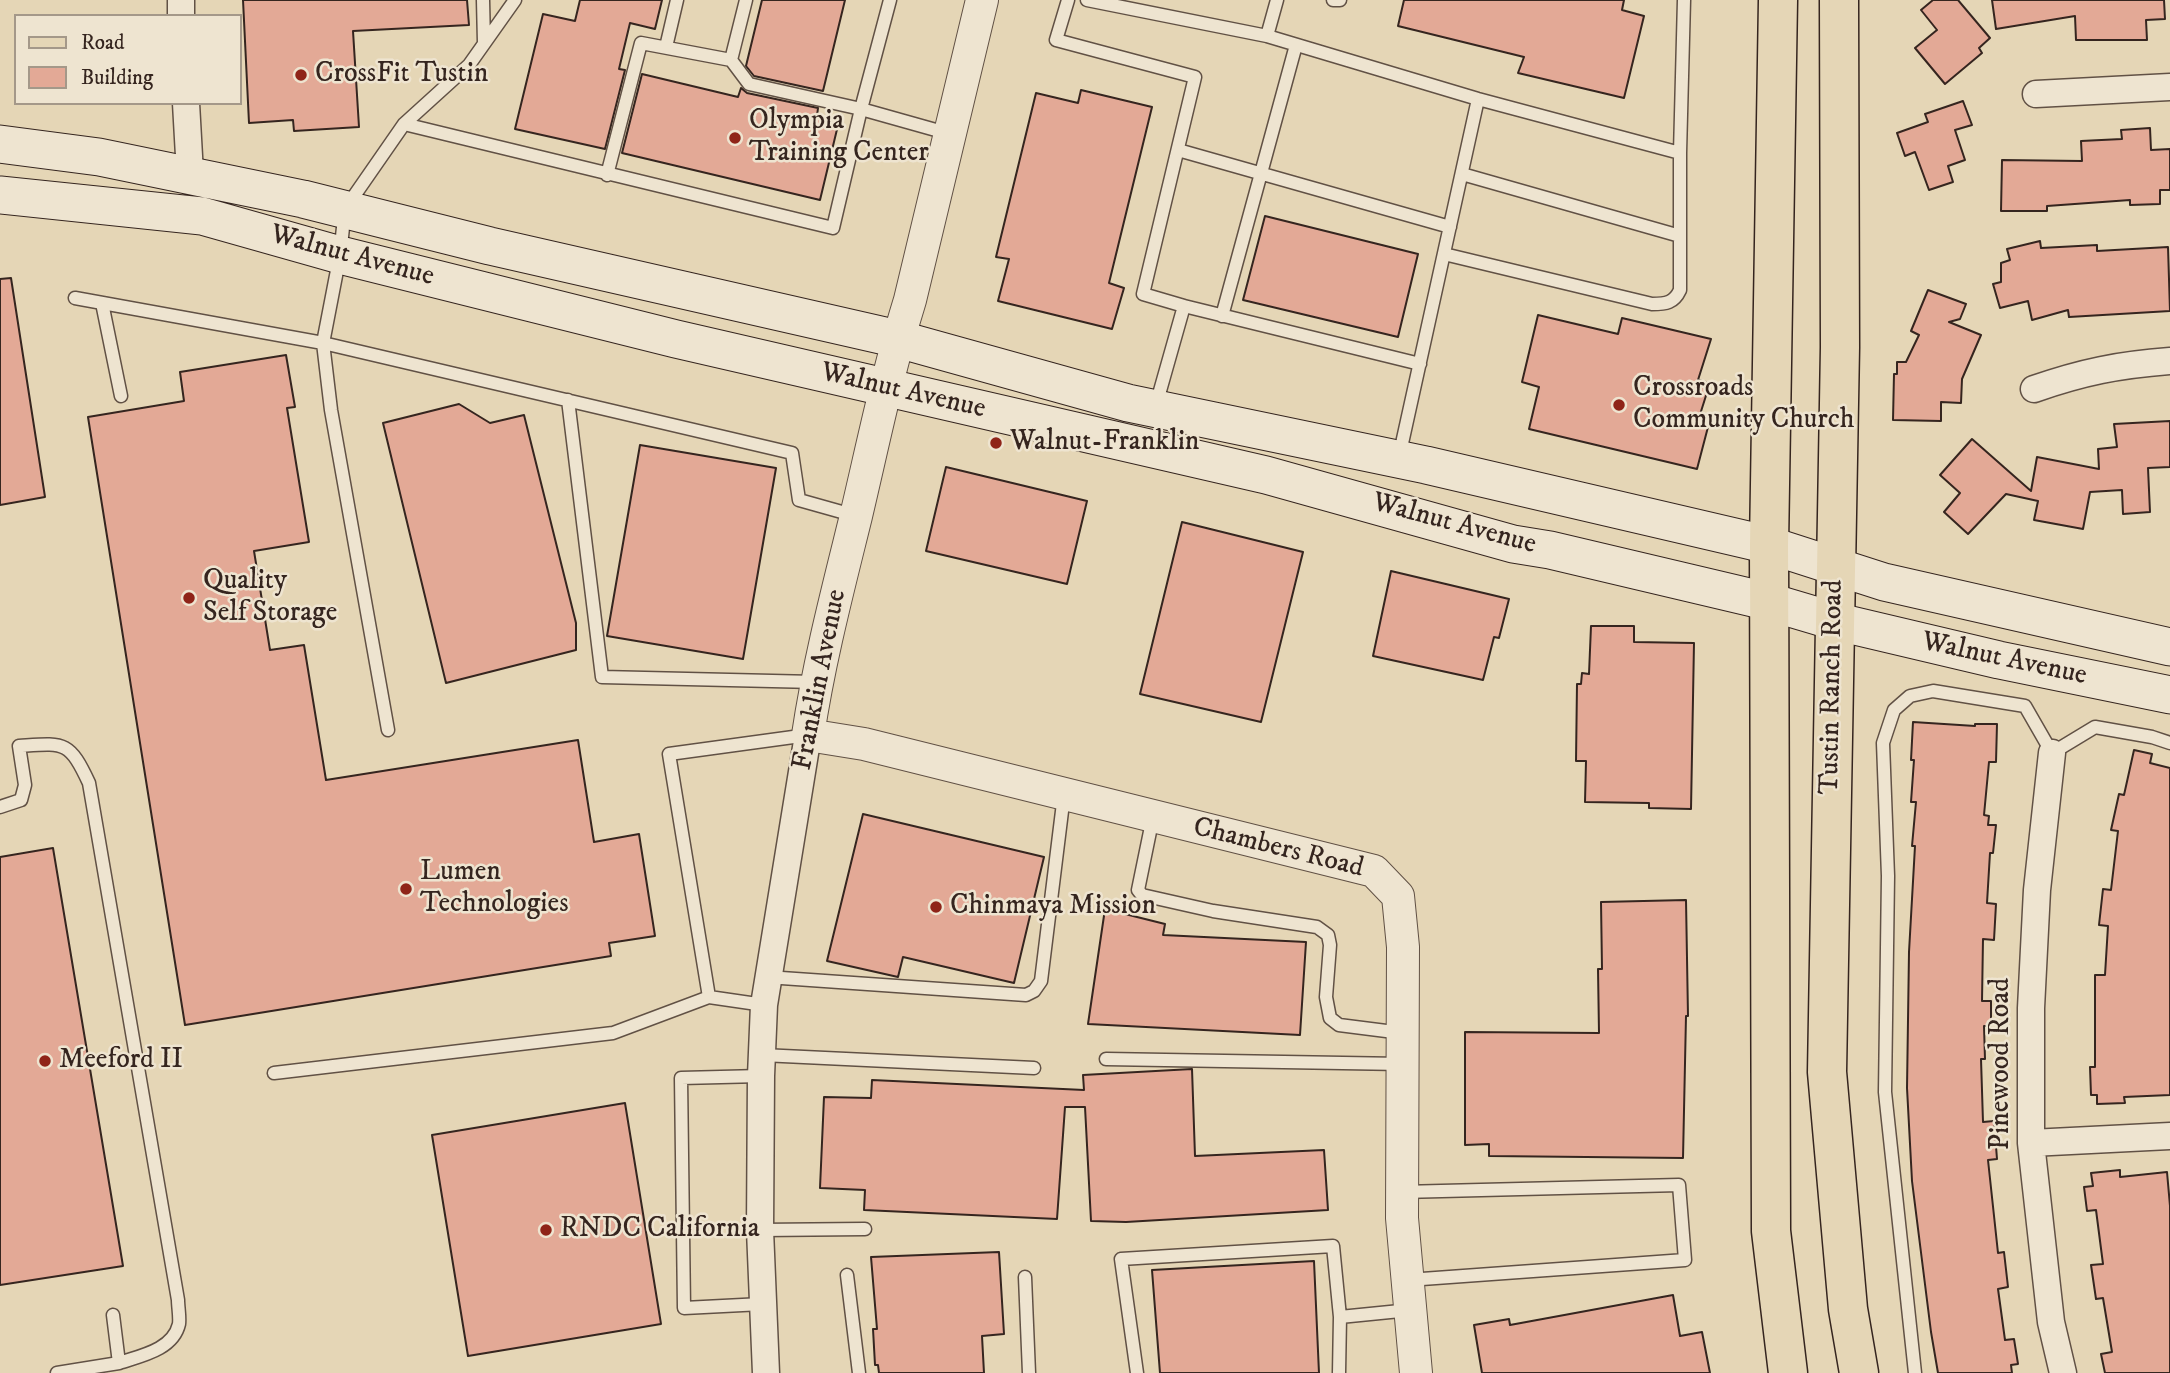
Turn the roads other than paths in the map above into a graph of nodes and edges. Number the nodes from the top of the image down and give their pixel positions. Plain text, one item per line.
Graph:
1 (483, 0) edge
2 (515, 0) edge
3 (677, 0) edge
4 (746, 0) edge
5 (890, 0) edge
6 (982, 0) edge
7 (1068, 0) edge
8 (1087, 0) edge
9 (1277, 0) edge
10 (1333, 0) edge
11 (1340, 0) edge
12 (1684, 0) edge
13 (1778, 0) edge
14 (1839, 0) edge
15 (1267, 36) junction
16 (484, 43) junction
17 (1296, 45) junction
18 (666, 47) junction
19 (731, 60) junction
20 (2170, 87) edge
21 (2036, 94) dead end
22 (1478, 99) junction
23 (186, 105) edge
24 (860, 109) junction
25 (404, 124) junction
26 (950, 134) junction
27 (0, 145) edge
28 (1178, 150) junction
29 (1680, 153) junction
30 (1259, 173) junction
31 (190, 174) junction
32 (1462, 174) junction
33 (607, 175) junction
34 (0, 195) edge
35 (345, 209) junction
36 (1450, 227) junction
37 (1680, 236) junction
38 (1444, 254) junction
39 (340, 255) junction
40 (75, 298) dead end
41 (102, 303) junction
42 (1184, 306) junction
43 (1222, 316) junction
44 (898, 338) junction
45 (323, 343) junction
46 (2170, 361) edge
47 (1420, 364) junction
48 (887, 389) junction
49 (2034, 389) dead end
50 (121, 396) dead end
51 (568, 400) junction
52 (1155, 409) junction
53 (1399, 459) junction
54 (1390, 509) junction
55 (856, 516) junction
56 (1769, 545) junction
57 (1836, 566) junction
58 (1770, 602) junction
59 (1834, 621) junction
60 (2170, 647) edge
61 (816, 682) junction
62 (2170, 695) edge
63 (388, 730) dead end
64 (808, 734) junction
65 (2170, 743) edge
66 (2052, 753) junction
67 (1065, 794) junction
68 (0, 807) edge
69 (1153, 817) junction
70 (767, 977) junction
71 (709, 998) junction
72 (764, 1005) junction
73 (1402, 1033) junction
74 (1106, 1059) dead end
75 (1402, 1065) junction
76 (761, 1066) junction
77 (1034, 1068) dead end
78 (274, 1073) dead end
79 (2170, 1136) edge
80 (2031, 1143) junction
81 (1402, 1192) junction
82 (865, 1229) dead end
83 (760, 1230) junction
84 (847, 1275) dead end
85 (1025, 1277) dead end
86 (1409, 1295) junction
87 (761, 1304) junction
88 (113, 1315) dead end
89 (1340, 1317) junction
90 (119, 1363) junction
91 (57, 1373) edge
92 (766, 1373) edge
93 (859, 1373) edge
94 (1029, 1373) edge
95 (1137, 1373) edge
96 (1339, 1373) edge
97 (1416, 1373) edge
98 (1788, 1373) edge
99 (1859, 1373) edge
100 (1915, 1373) edge
101 (2063, 1373) edge

1 - 16 lane
2 - 16 lane
3 - 18 lane
4 - 19 lane
5 - 24 lane
6 - 26 street, Franklin Avenue
7 - 28 lane
8 - 15 lane
9 - 15 lane
10 - 11 lane
12 - 29 lane
13 - 56 main road
14 - 57 main road, Tustin Ranch Road
15 - 17 lane
16 - 25 lane
17 - 22 lane
17 - 30 lane
18 - 19 lane
18 - 33 lane
19 - 24 lane
20 - 21 street
22 - 29 lane
22 - 32 lane
23 - 31 street
24 - 26 lane
24 - 33 lane
25 - 33 lane
25 - 35 lane
26 - 44 street, Franklin Avenue
27 - 31 main road, Walnut Avenue
28 - 30 lane
28 - 42 lane
29 - 37 lane
30 - 36 lane
30 - 43 lane
31 - 35 main road, Walnut Avenue
32 - 36 lane
32 - 37 lane
34 - 39 main road, Walnut Avenue
35 - 39 lane
35 - 44 main road, Walnut Avenue
36 - 38 lane
37 - 38 lane
38 - 47 lane
39 - 45 lane
39 - 48 main road, Walnut Avenue
40 - 41 lane
41 - 45 lane
41 - 50 lane
42 - 43 lane
42 - 52 lane
43 - 47 lane
44 - 48 street, Franklin Avenue
44 - 52 main road, Walnut Avenue
45 - 51 lane
45 - 63 lane
46 - 49 street
47 - 53 lane
48 - 54 main road, Walnut Avenue
48 - 55 street, Franklin Avenue
51 - 55 lane
51 - 61 lane
52 - 53 main road, Walnut Avenue
53 - 54 main road
53 - 56 main road, Walnut Avenue
54 - 58 main road, Walnut Avenue
55 - 61 street, Franklin Avenue
56 - 57 main road, Walnut Avenue
56 - 58 main road
57 - 59 main road, Tustin Ranch Road
57 - 60 main road, Walnut Avenue
58 - 59 main road, Walnut Avenue
58 - 98 main road
59 - 62 main road, Walnut Avenue
59 - 99 main road, Tustin Ranch Road
61 - 64 street, Franklin Avenue
64 - 67 street, Chambers Road
64 - 70 street, Franklin Avenue
64 - 71 lane
65 - 66 lane
66 - 80 street, Pinewood Road
66 - 100 lane
67 - 69 street, Chambers Road
67 - 70 lane
68 - 90 lane
69 - 73 street, Chambers Road
69 - 73 lane
70 - 72 street, Franklin Avenue
71 - 72 lane
71 - 78 lane
72 - 76 street, Franklin Avenue
73 - 75 street, Chambers Road
74 - 75 lane
75 - 81 street, Chambers Road
76 - 77 lane
76 - 83 street, Franklin Avenue
76 - 87 lane
79 - 80 street
80 - 101 street, Pinewood Road
81 - 86 street, Chambers Road
81 - 86 lane
82 - 83 lane
83 - 87 street, Franklin Avenue
84 - 93 lane
85 - 94 lane
86 - 89 lane
86 - 97 street, Chambers Road
87 - 92 street, Franklin Avenue
88 - 90 lane
89 - 95 lane
89 - 96 lane
90 - 91 lane

